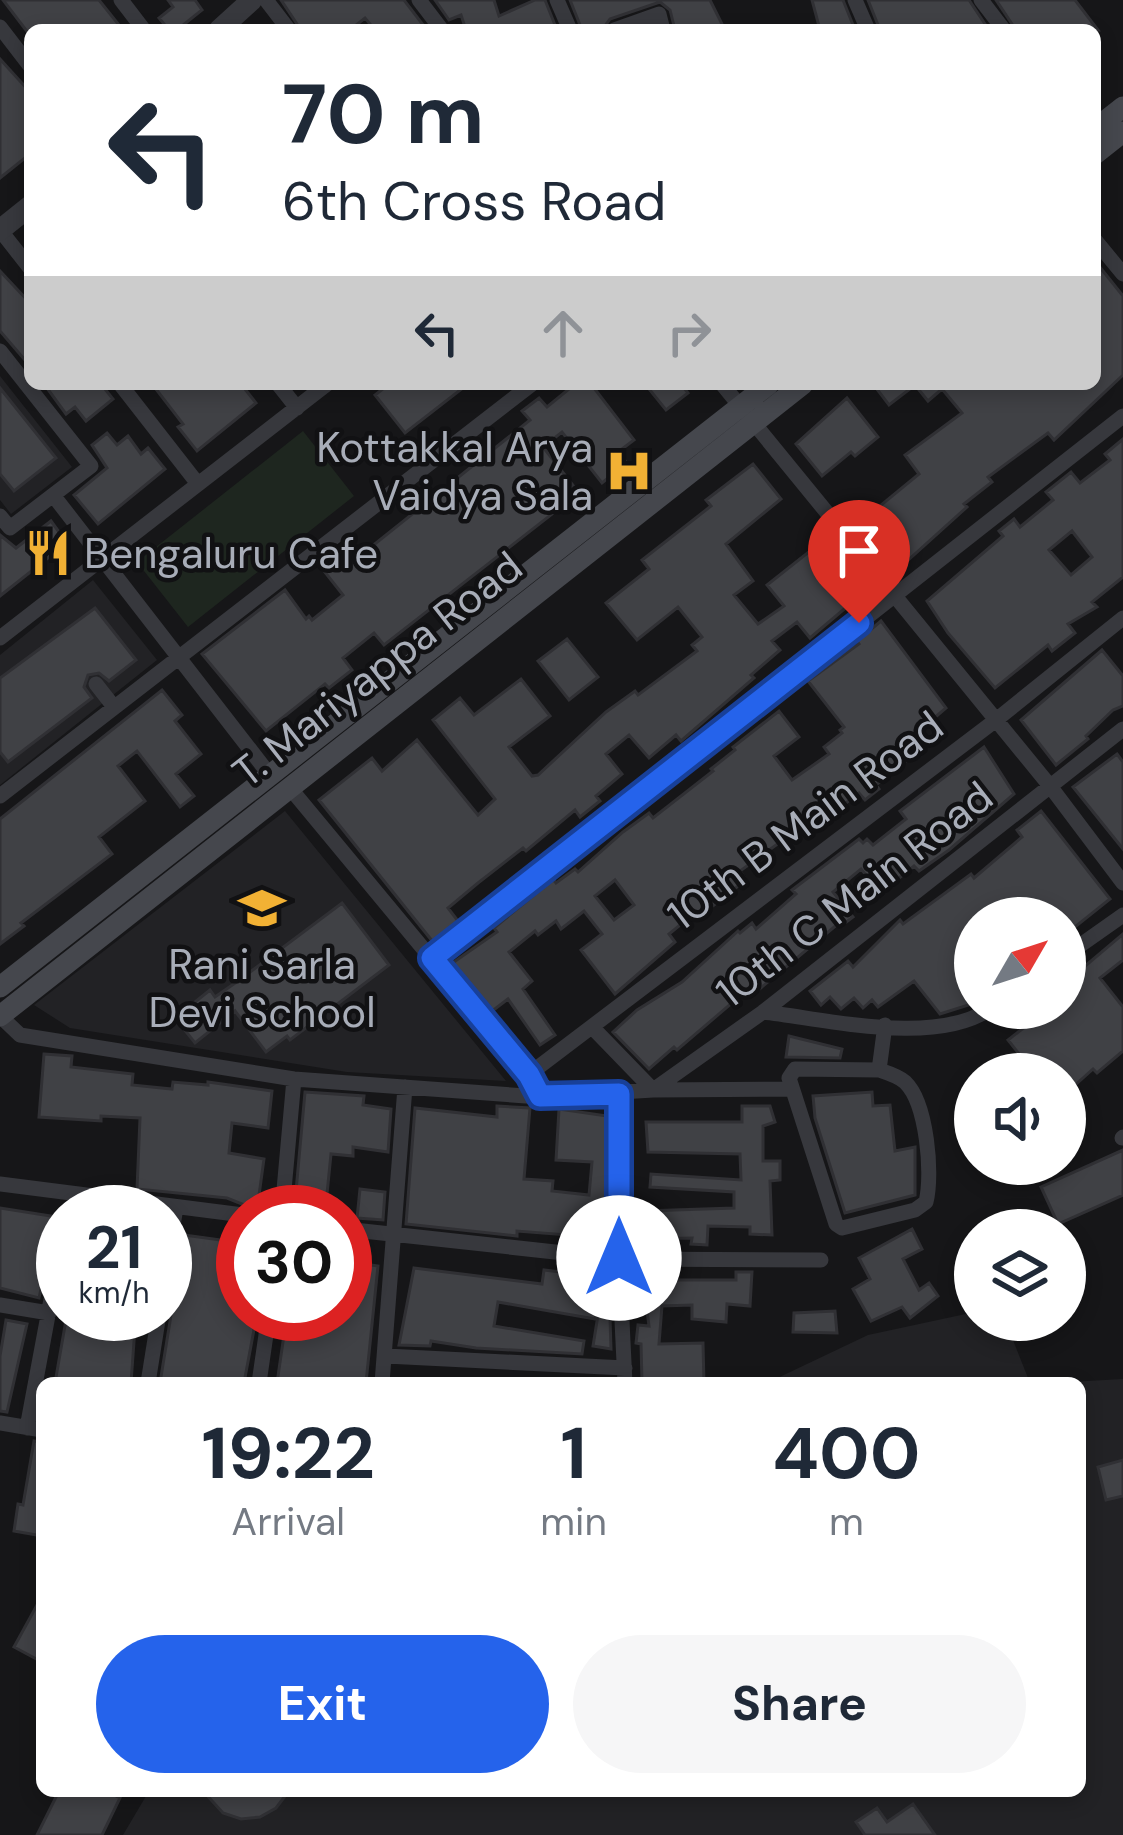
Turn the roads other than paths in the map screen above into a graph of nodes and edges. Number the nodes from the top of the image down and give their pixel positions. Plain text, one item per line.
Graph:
1 (252, 0) edge
2 (266, 0) edge
3 (419, 0) edge
4 (980, 0) edge
5 (226, 24) edge
6 (284, 24) edge
7 (437, 24) edge
8 (999, 24) edge
9 (0, 27) edge
10 (24, 58) edge
11 (24, 211) edge
12 (0, 230) edge
13 (1101, 247) edge
14 (24, 260) edge
15 (1123, 274) edge
16 (0, 351) edge
17 (24, 381) edge
18 (31, 390) edge
19 (125, 390) edge
20 (283, 390) edge
21 (320, 390) edge
22 (524, 390) edge
23 (727, 390) edge
24 (765, 390) edge
25 (792, 390) edge
26 (297, 408) junction
27 (747, 415) junction
28 (1123, 416) edge
29 (198, 484) junction
30 (53, 495) junction
31 (0, 516) edge
32 (103, 559) junction
33 (894, 596) junction
34 (1123, 618) edge
35 (1, 635) edge
36 (178, 657) junction
37 (96, 684) dead end
38 (114, 707) junction
39 (996, 720) junction
40 (1123, 729) edge
41 (269, 775) junction
42 (1050, 786) junction
43 (290, 788) junction
44 (0, 796) edge
45 (1123, 883) edge
46 (1123, 915) edge
47 (1086, 941) edge
48 (432, 958) junction
49 (0, 987) edge
50 (763, 1012) junction
51 (0, 1016) edge
52 (954, 1023) edge
53 (885, 1025) junction
54 (592, 1027) junction
55 (879, 1070) junction
56 (529, 1075) junction
57 (294, 1078) junction
58 (405, 1087) junction
59 (793, 1089) junction
60 (653, 1090) junction
61 (619, 1094) junction
62 (540, 1096) junction
63 (0, 1184) edge
64 (284, 1185) edge
65 (36, 1188) edge
66 (372, 1233) edge
67 (394, 1237) junction
68 (619, 1258) junction
69 (821, 1259) dead end
70 (0, 1305) edge
71 (36, 1311) edge
72 (46, 1341) edge
73 (155, 1341) edge
74 (264, 1341) edge
75 (386, 1356) junction
76 (625, 1375) edge
77 (41, 1377) edge
78 (149, 1377) edge
79 (260, 1377) edge
80 (383, 1377) edge
81 (0, 1423) edge
82 (35, 1429) edge

1 - 5 street
2 - 6 street
3 - 7 street
4 - 8 street
9 - 10 street
11 - 12 street
12 - 14 street
13 - 15 street
16 - 17 street
18 - 30 street
19 - 29 street
20 - 26 street
21 - 26 street
22 - 36 street
23 - 27 street
24 - 27 main road, T. Mariyappa Road
25 - 27 main road, T. Mariyappa Road
26 - 29 street
27 - 33 street
27 - 41 main road, T. Mariyappa Road
27 - 43 main road, T. Mariyappa Road
28 - 33 street
29 - 32 street
30 - 31 street
30 - 32 street
32 - 35 street
32 - 36 street
33 - 39 street
33 - 48 street
34 - 39 street, 10th B Main Road
36 - 38 street
36 - 41 street
37 - 38 street
38 - 44 street
39 - 42 street
39 - 54 street, 10th B Main Road
40 - 42 street, 10th C Main Road
41 - 49 main road, T. Mariyappa Road
42 - 45 street
42 - 50 street, 10th C Main Road
43 - 48 street
43 - 51 main road, T. Mariyappa Road
46 - 47 street
48 - 56 street
50 - 53 street
50 - 60 street, 10th C Main Road
51 - 57 street, 10th C Main Road
52 - 53 street
53 - 55 street
54 - 56 street, 10th B Main Road
54 - 60 street
55 - 59 street
55 - 59 street
56 - 62 street
57 - 58 street, 10th C Main Road
57 - 64 street
58 - 62 street, 10th C Main Road
58 - 67 street
59 - 60 street
60 - 61 street, 10th C Main Road
61 - 62 street, 10th C Main Road
61 - 68 street
63 - 65 street
66 - 67 street
67 - 68 street
67 - 75 street
68 - 69 street
68 - 76 street
70 - 71 street
72 - 77 street
73 - 78 street
74 - 79 street
75 - 76 street
75 - 80 street
81 - 82 street

